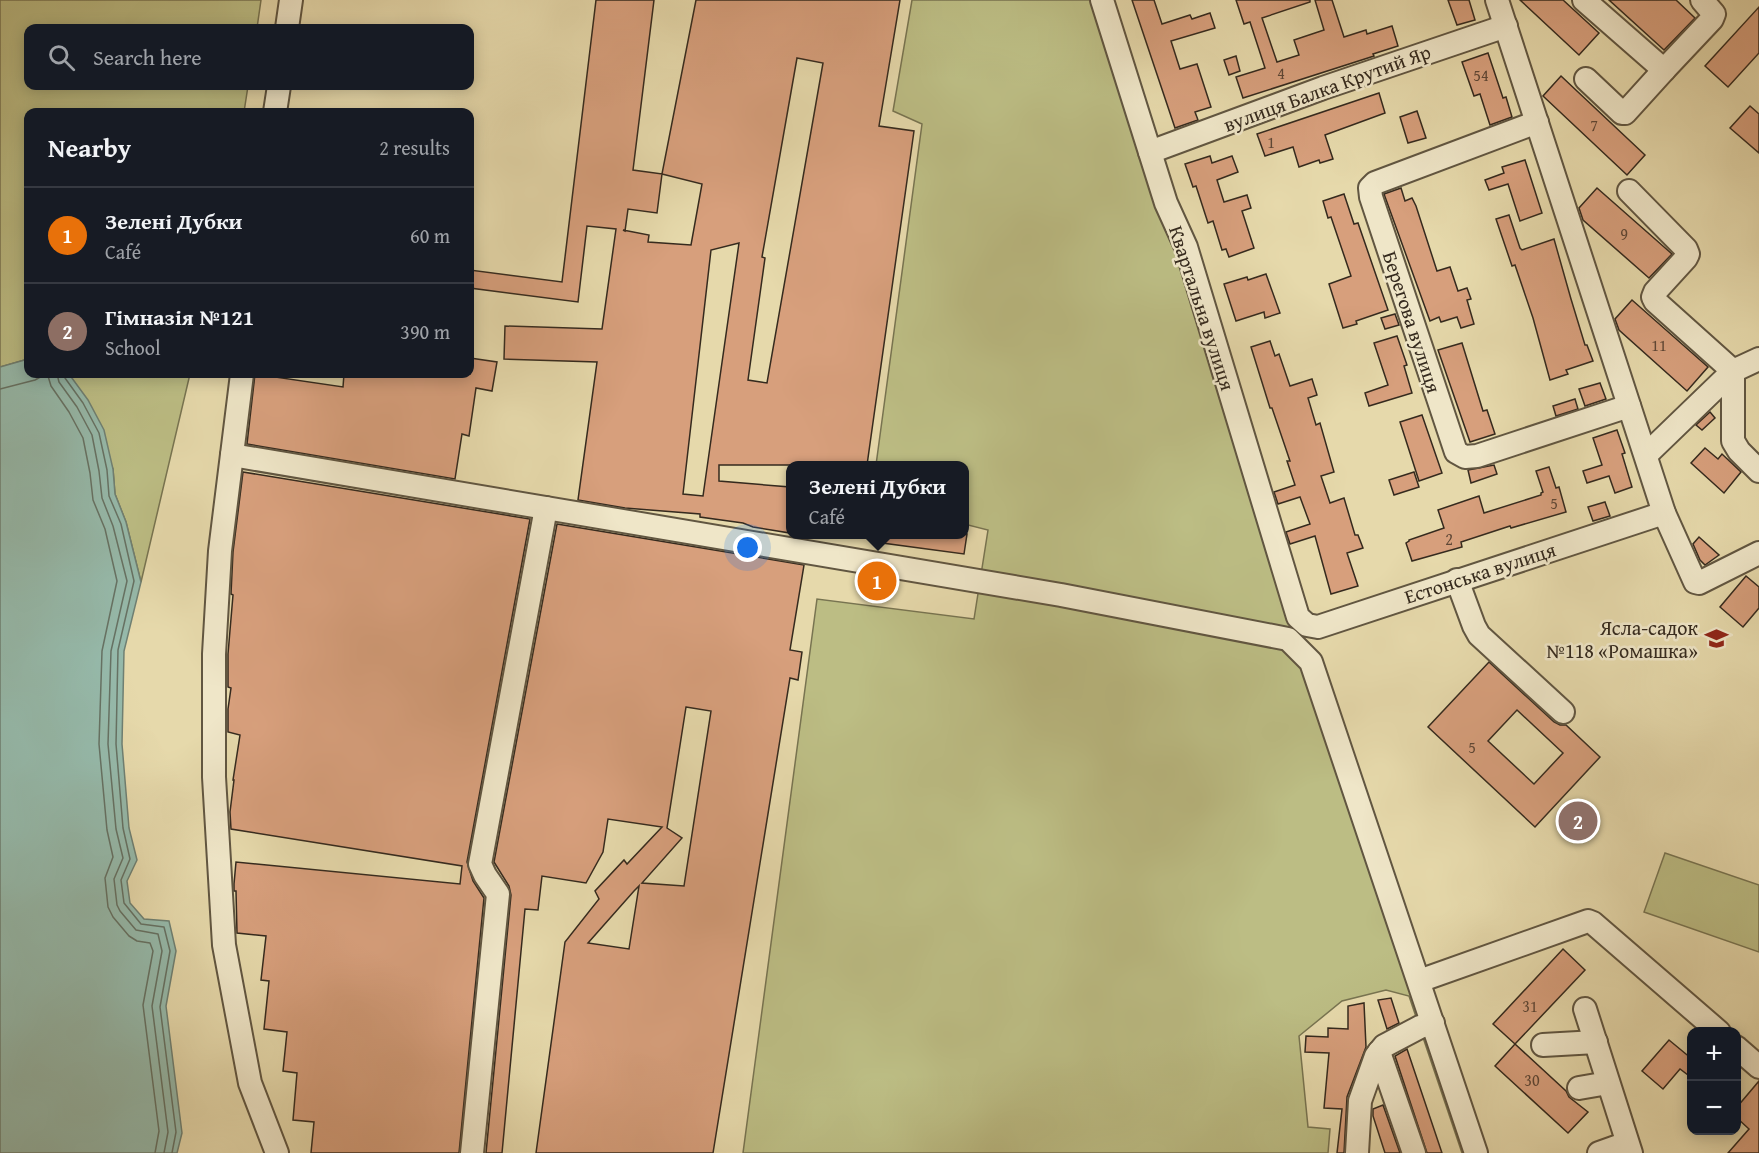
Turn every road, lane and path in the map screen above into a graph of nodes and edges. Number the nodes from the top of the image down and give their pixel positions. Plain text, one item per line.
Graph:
1 (291, 0) edge
2 (1102, 0) edge
3 (1497, 0) edge
4 (1584, 0) edge
5 (1702, 0) edge
6 (288, 24) edge
7 (1506, 26) junction
8 (1664, 70) junction
9 (1586, 79) dead end
10 (278, 90) edge
11 (276, 108) edge
12 (1537, 122) junction
13 (1150, 152) junction
14 (1629, 191) dead end
15 (1759, 359) edge
16 (1733, 370) junction
17 (242, 378) edge
18 (1629, 406) junction
19 (232, 455) junction
20 (1646, 455) junction
21 (1759, 471) edge
22 (546, 508) junction
23 (1664, 513) junction
24 (1759, 553) edge
25 (1457, 580) junction
26 (1298, 617) joint
27 (1563, 712) dead end
28 (1419, 981) junction
29 (1585, 1009) dead end
30 (1433, 1023) junction
31 (1713, 1027) edge
32 (1596, 1042) junction
33 (1543, 1045) dead end
34 (1741, 1050) edge
35 (1379, 1052) junction
36 (1759, 1066) edge
37 (1608, 1083) junction
38 (1579, 1088) dead end
39 (1629, 1148) edge
40 (277, 1153) edge
41 (472, 1153) edge
42 (1357, 1153) edge
43 (1414, 1153) edge
44 (1476, 1153) edge
45 (1599, 1153) edge

1 - 6 street
2 - 13 street, Квартальна вулиця
3 - 7 street
4 - 8 street
5 - 8 street
7 - 12 street
7 - 13 street, вулиця Балка Крутий Яр
8 - 9 street
10 - 11 street
12 - 18 street
12 - 18 street, Берегова вулиця
13 - 26 street, Квартальна вулиця
14 - 16 street
15 - 16 street
16 - 20 street
16 - 21 street
17 - 19 street
18 - 20 street
19 - 22 street
19 - 40 street
20 - 23 street
22 - 28 street
22 - 41 street
23 - 24 street
23 - 25 street, Естонська вулиця
25 - 26 street, Естонська вулиця
25 - 27 street
28 - 30 street
28 - 31 street
29 - 32 street
30 - 35 street
30 - 44 street
32 - 33 street
32 - 37 street
34 - 36 street
35 - 42 street
35 - 43 street
37 - 38 street
37 - 39 street
39 - 45 street

